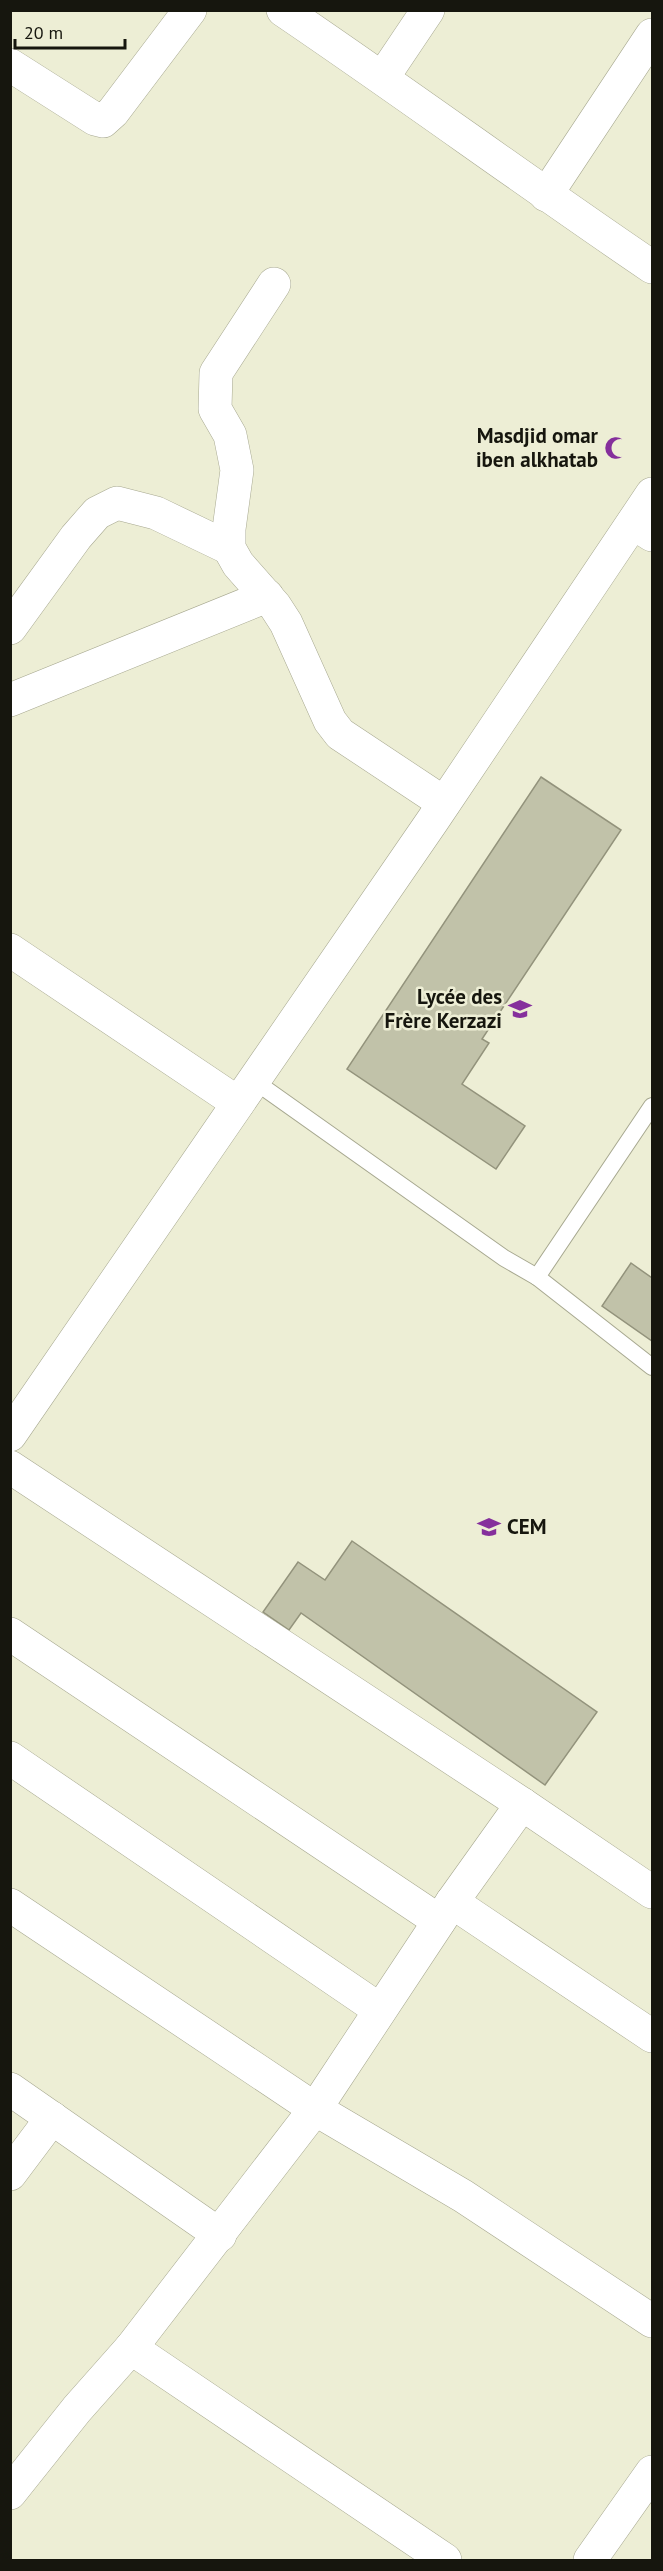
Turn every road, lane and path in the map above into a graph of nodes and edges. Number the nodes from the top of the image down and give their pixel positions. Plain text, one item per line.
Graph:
1 (190, 10) edge
2 (283, 10) edge
3 (428, 10) edge
4 (652, 35) edge
5 (10, 64) edge
6 (383, 77) junction
7 (546, 195) junction
8 (652, 267) edge
9 (274, 284) dead end
10 (652, 494) edge
11 (643, 529) edge
12 (229, 548) junction
13 (267, 596) junction
14 (10, 628) edge
15 (10, 700) edge
16 (444, 803) junction
17 (10, 950) edge
18 (245, 1092) junction
19 (652, 1106) edge
20 (537, 1278) junction
21 (652, 1367) edge
22 (10, 1436) edge
23 (10, 1467) edge
24 (10, 1634) edge
25 (10, 1758) edge
26 (522, 1804) junction
27 (652, 1892) edge
28 (10, 1905) edge
29 (446, 1911) junction
30 (380, 2010) junction
31 (652, 2037) edge
32 (10, 2089) edge
33 (315, 2109) junction
34 (52, 2118) junction
35 (10, 2174) edge
36 (220, 2235) junction
37 (652, 2320) edge
38 (131, 2348) junction
39 (652, 2472) edge
40 (10, 2493) edge
41 (445, 2560) edge
42 (590, 2560) edge

1 - 5 street
2 - 6 street
3 - 6 street
4 - 7 street
6 - 7 street
7 - 8 street
9 - 12 street
10 - 11 street
11 - 16 street
12 - 13 street
12 - 14 street
13 - 15 street
13 - 16 street
16 - 18 street
17 - 18 street
18 - 20 lane
18 - 22 street
19 - 20 lane
20 - 21 lane
23 - 26 street
24 - 29 street
25 - 30 street
26 - 27 street
26 - 29 street
28 - 33 street
29 - 30 street
29 - 31 street
30 - 33 street
32 - 34 street
33 - 36 street
33 - 37 street
34 - 35 street
34 - 36 street
36 - 38 street
38 - 40 street
38 - 41 street
39 - 42 street

